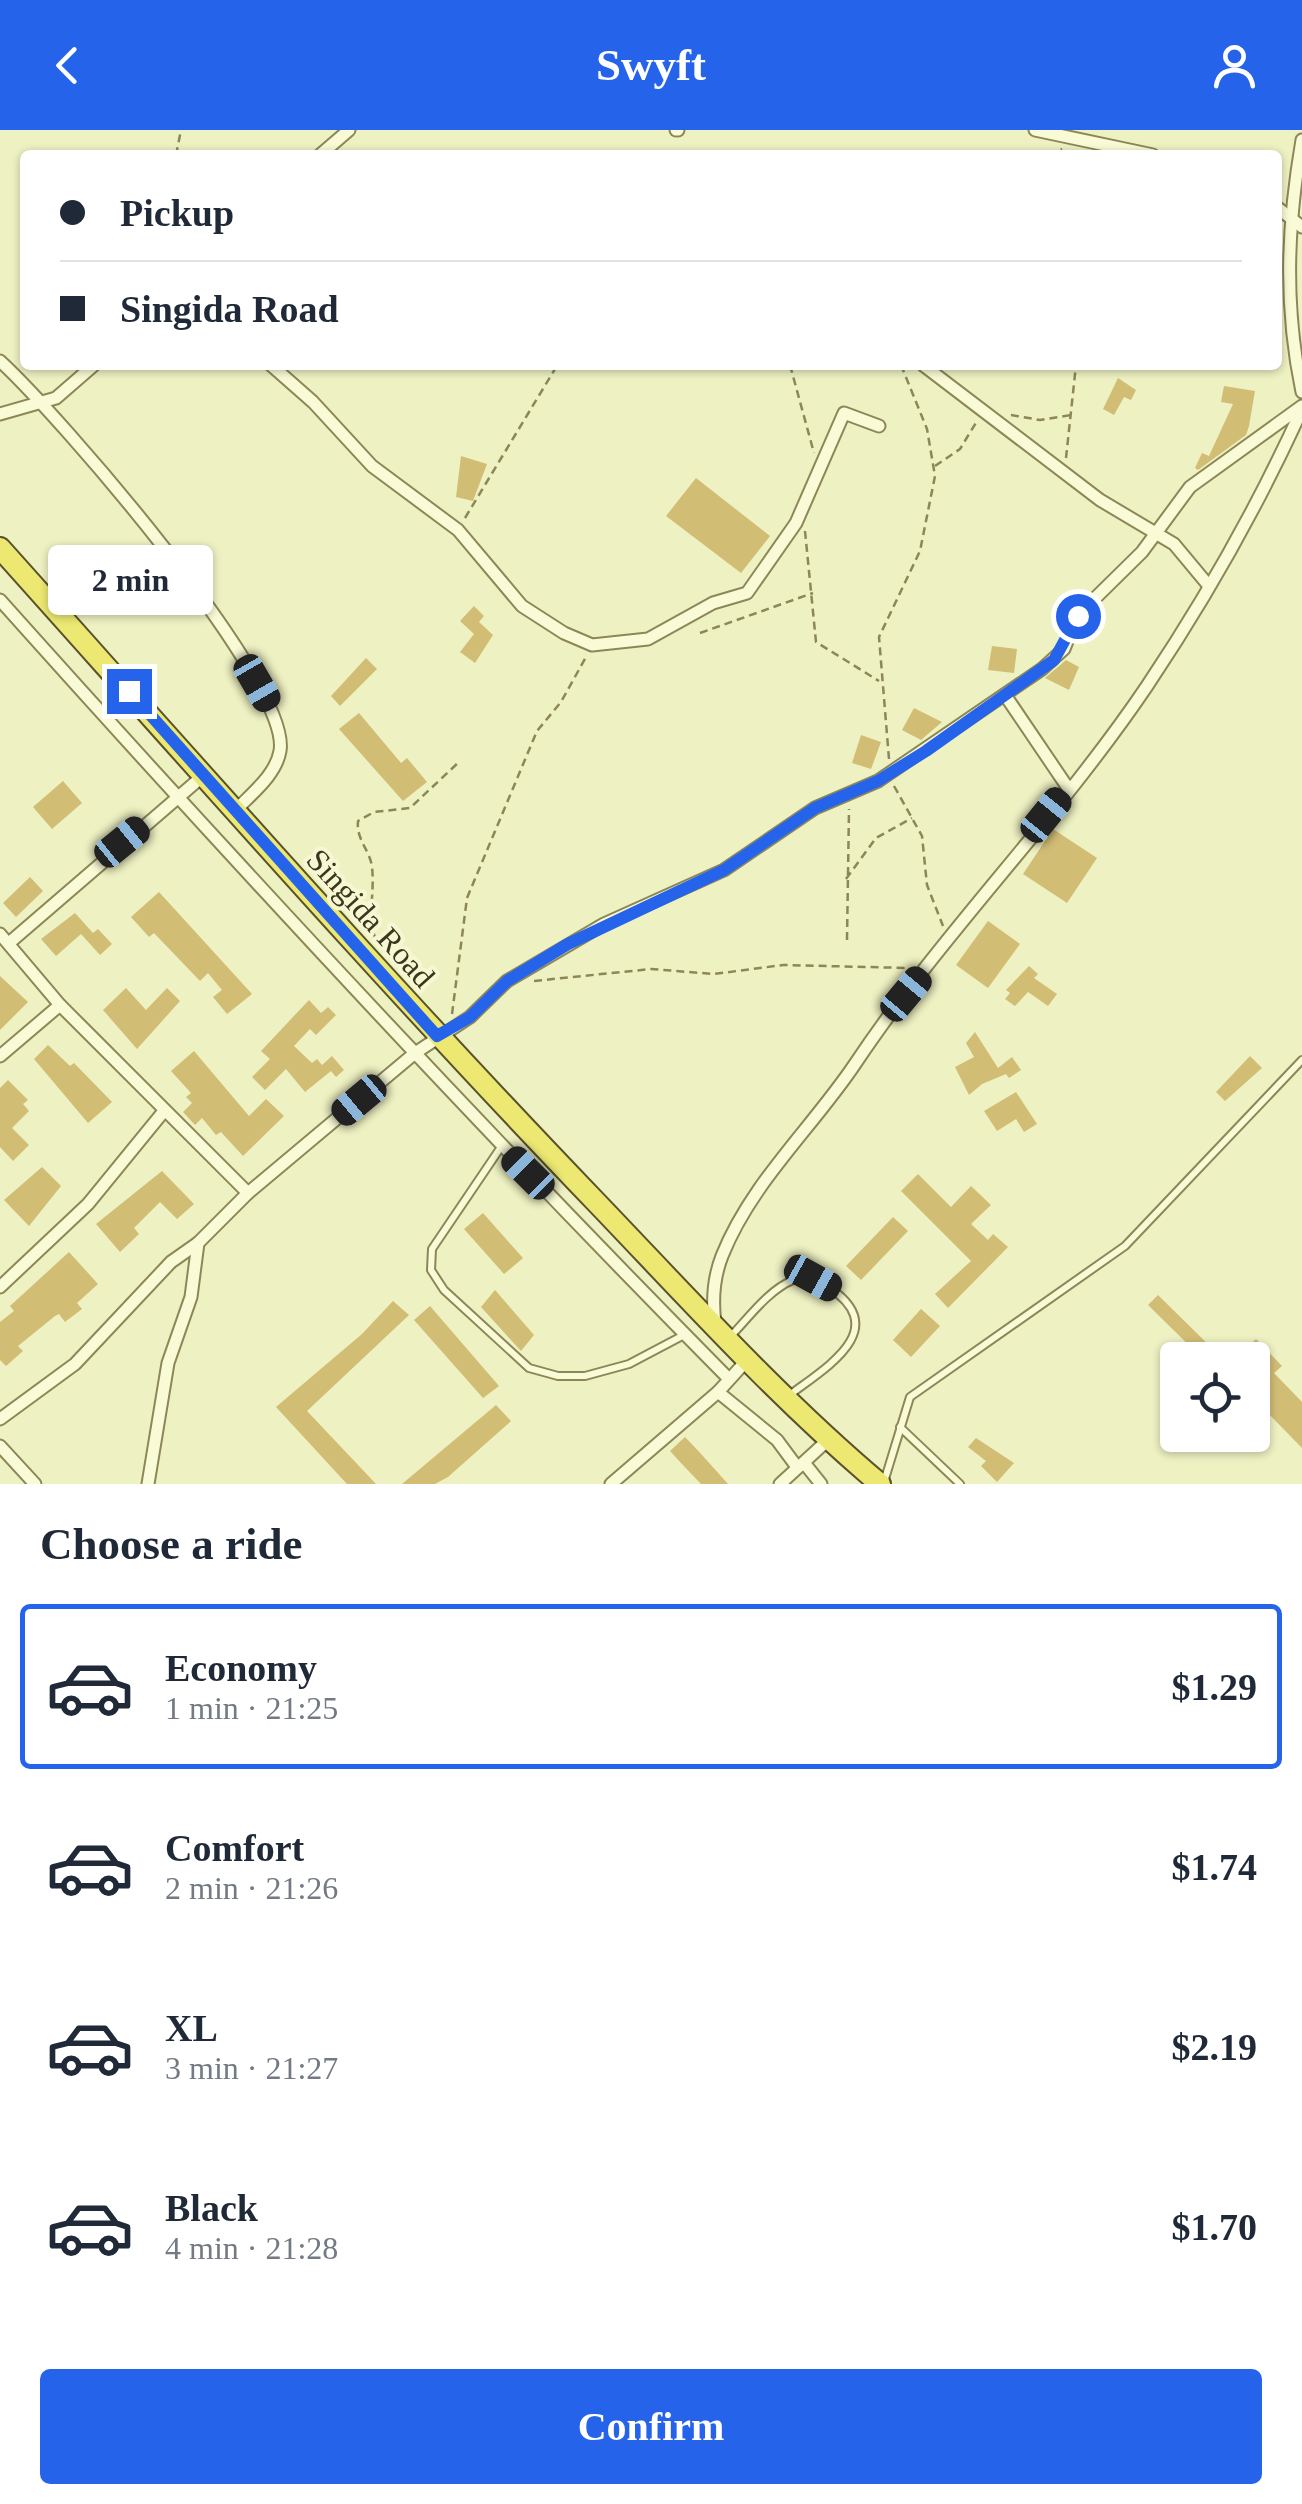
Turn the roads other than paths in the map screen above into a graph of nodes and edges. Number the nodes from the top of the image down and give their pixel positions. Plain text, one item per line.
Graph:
1 (349, 130) edge
2 (1035, 130) edge
3 (1302, 140) edge
4 (326, 150) edge
5 (1129, 150) edge
6 (1282, 213) edge
7 (1288, 220) junction
8 (1302, 227) edge
9 (0, 361) edge
10 (88, 370) edge
11 (277, 370) edge
12 (929, 370) edge
13 (1302, 392) edge
14 (43, 400) junction
15 (0, 404) edge
16 (13, 408) junction
17 (1302, 408) edge
18 (0, 414) edge
19 (880, 426) dead end
20 (1157, 533) junction
21 (0, 548) edge
22 (1209, 586) junction
23 (0, 600) edge
24 (1006, 696) junction
25 (204, 776) junction
26 (1068, 788) junction
27 (178, 796) junction
28 (235, 811) junction
29 (4, 938) edge
30 (60, 1005) junction
31 (444, 1033) junction
32 (415, 1053) junction
33 (0, 1056) edge
34 (1302, 1060) edge
35 (164, 1110) junction
36 (501, 1147) junction
37 (248, 1193) junction
38 (198, 1243) junction
39 (0, 1287) edge
40 (722, 1333) junction
41 (686, 1334) junction
42 (748, 1359) junction
43 (729, 1379) junction
44 (718, 1392) junction
45 (786, 1398) junction
46 (0, 1419) edge
47 (900, 1427) junction
48 (828, 1440) junction
49 (0, 1446) edge
50 (801, 1466) junction
51 (34, 1484) edge
52 (148, 1484) edge
53 (611, 1484) edge
54 (780, 1484) edge
55 (821, 1484) edge
56 (882, 1484) edge
57 (960, 1484) edge

1 - 4 street
2 - 5 street
3 - 7 street
6 - 7 street
7 - 8 street
7 - 13 street
9 - 14 street
10 - 14 street
11 - 19 street
12 - 20 street
14 - 16 street
14 - 28 street
15 - 16 street
16 - 18 street
17 - 20 street
17 - 22 street
20 - 22 street
20 - 24 street
21 - 25 highway, Singida Road
22 - 26 street
23 - 27 street
24 - 26 street
24 - 31 street
25 - 27 street
25 - 28 highway, Singida Road
26 - 40 street
27 - 29 street
27 - 32 street
28 - 31 highway, Singida Road
29 - 30 street
30 - 33 street
30 - 35 street
31 - 32 street
31 - 40 highway, Singida Road
32 - 36 street
32 - 37 street
34 - 47 lane
35 - 37 street
35 - 39 street
36 - 41 street
36 - 41 lane
37 - 38 street
38 - 46 street
38 - 52 street
40 - 42 highway, Singida Road
40 - 45 lane
41 - 43 street
42 - 43 street
42 - 45 highway, Singida Road
43 - 44 street
44 - 50 street
44 - 53 street
45 - 48 highway, Singida Road
47 - 56 lane
47 - 57 lane
48 - 50 street
48 - 56 highway, Singida Road
49 - 51 street
50 - 54 street
50 - 55 street

